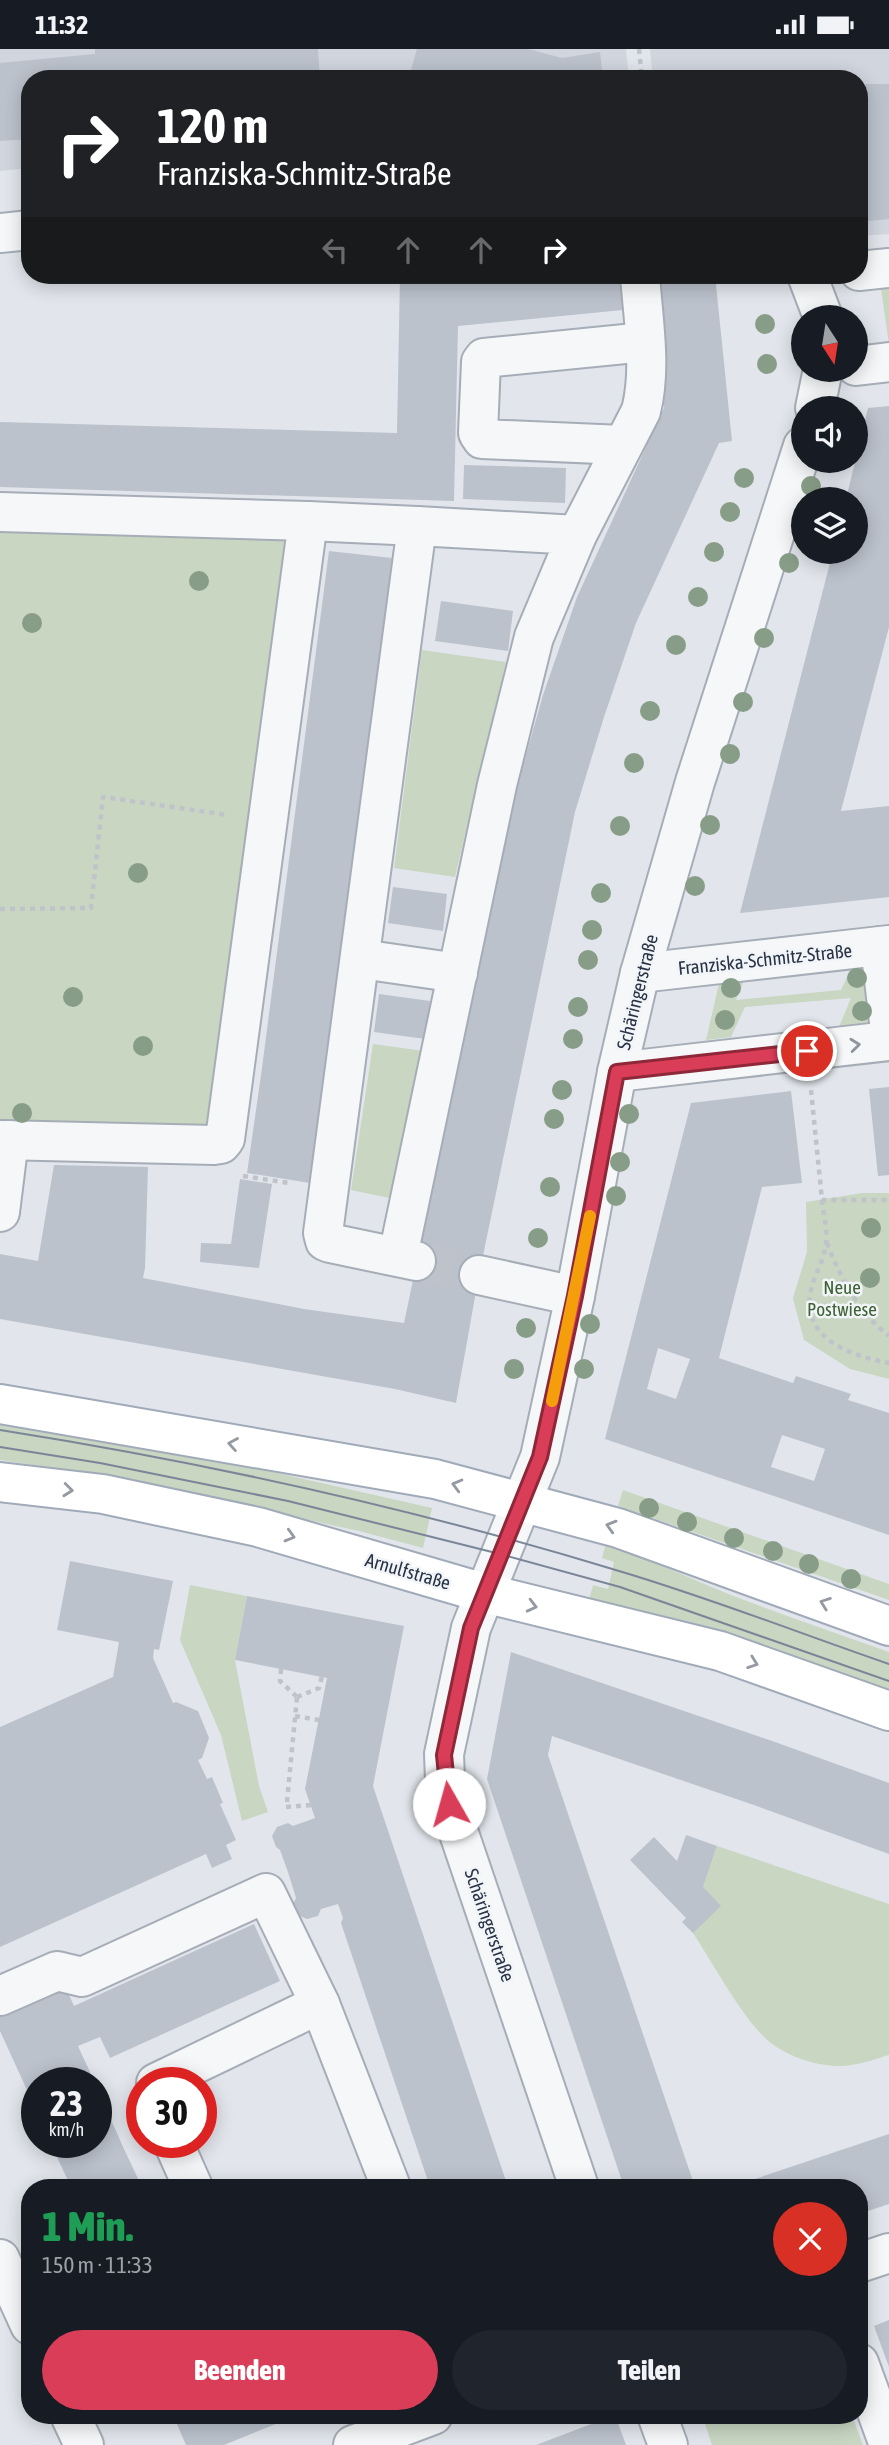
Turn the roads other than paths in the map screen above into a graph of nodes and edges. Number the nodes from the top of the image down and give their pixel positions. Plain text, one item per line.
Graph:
1 (21, 231) edge
2 (0, 233) edge
3 (889, 268) edge
4 (868, 270) edge
5 (641, 284) edge
6 (817, 284) edge
7 (821, 305) edge
8 (645, 342) junction
9 (889, 362) edge
10 (868, 365) edge
11 (623, 445) junction
12 (794, 473) edge
13 (0, 513) edge
14 (309, 521) junction
15 (417, 526) junction
16 (577, 535) junction
17 (885, 945) edge
18 (361, 959) junction
19 (458, 973) junction
20 (640, 973) junction
21 (889, 1022) edge
22 (889, 1041) edge
23 (617, 1072) junction
24 (5, 1140) edge
25 (0, 1212) edge
26 (480, 1275) tunnel mouth
27 (575, 1296) junction
28 (0, 1404) edge
29 (0, 1482) edge
30 (523, 1503) junction
31 (484, 1593) junction
32 (889, 1626) edge
33 (889, 1711) edge
34 (0, 1996) edge
35 (320, 2004) junction
36 (189, 2067) edge
37 (180, 2158) edge
38 (189, 2179) edge
39 (388, 2179) edge
40 (576, 2179) edge
41 (889, 2253) edge
42 (0, 2259) edge
43 (868, 2260) edge
44 (21, 2305) edge
45 (868, 2388) edge
46 (74, 2424) edge
47 (408, 2424) edge
48 (660, 2424) edge
49 (84, 2445) edge
50 (353, 2445) edge
51 (668, 2445) edge
52 (888, 2445) edge

1 - 2 street
3 - 4 street
5 - 8 street
6 - 7 street
8 - 11 street
8 - 11 street
9 - 10 street
11 - 16 street
12 - 20 street, Schäringerstraße
13 - 14 street
14 - 15 street
14 - 24 street
15 - 16 street
15 - 18 street
16 - 19 street
17 - 20 street, Franziska-Schmitz-Straße
17 - 21 street
18 - 19 street
18 - 19 street
20 - 23 street, Schäringerstraße
23 -> 22 street
23 - 27 street, Schäringerstraße
24 - 25 street
26 - 27 street
27 - 30 street, Schäringerstraße
30 -> 28 main road
29 -> 31 main road, Arnulfstraße
30 - 31 street, Schäringerstraße
32 -> 30 main road
31 -> 33 main road, Arnulfstraße
31 - 40 street, Schäringerstraße
34 - 35 street
35 - 36 street
35 - 39 street
37 - 38 street
41 - 43 street
42 - 44 street
45 - 52 street
46 - 49 street
47 - 50 street
48 - 51 street

